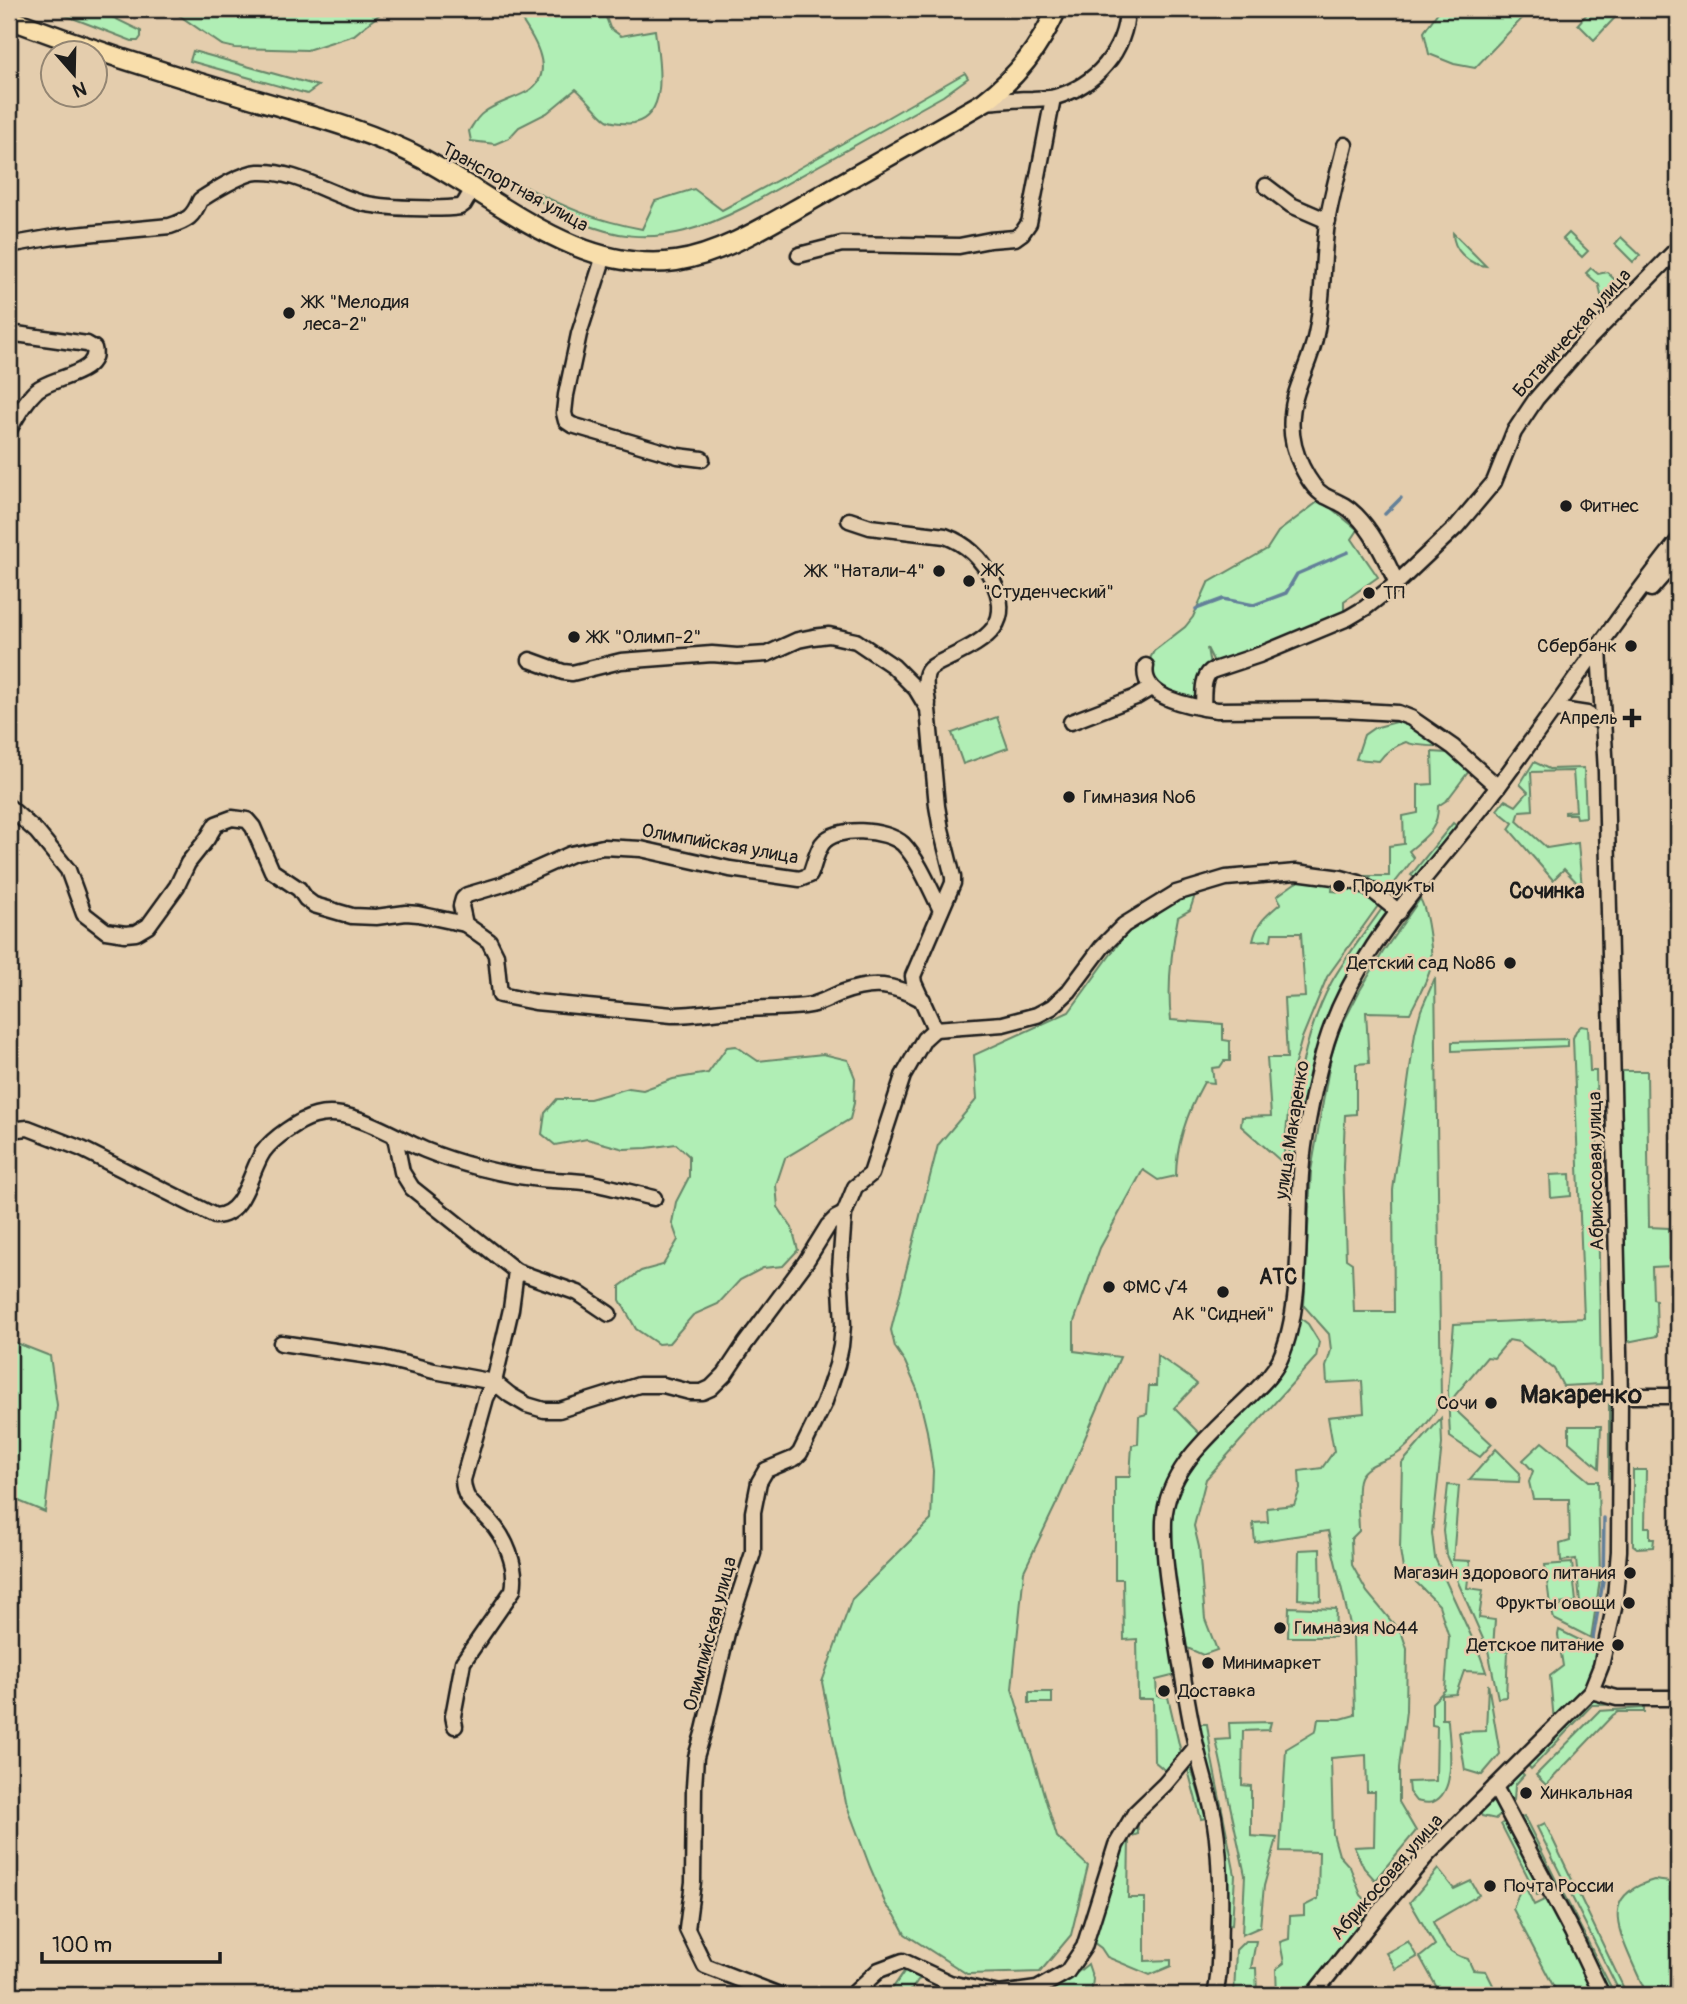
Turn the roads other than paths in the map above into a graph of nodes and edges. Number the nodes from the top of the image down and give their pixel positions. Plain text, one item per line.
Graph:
1 (1056, 9) edge
2 (1127, 9) edge
3 (9, 19) edge
4 (1053, 98) junction
5 (984, 102) junction
6 (1345, 145) dead end
7 (1266, 186) dead end
8 (473, 189) junction
9 (1328, 221) junction
10 (9, 245) edge
11 (1678, 248) edge
12 (604, 256) junction
13 (799, 256) dead end
14 (9, 333) edge
15 (9, 430) edge
16 (702, 459) dead end
17 (849, 520) dead end
18 (1678, 541) edge
19 (1678, 558) edge
20 (1397, 583) junction
21 (1600, 648) junction
22 (530, 660) dead end
23 (1146, 666) dead end
24 (1151, 688) junction
25 (1203, 708) junction
26 (928, 709) junction
27 (1555, 709) junction
28 (1071, 722) dead end
29 (1603, 723) junction
30 (1498, 787) junction
31 (9, 807) edge
32 (941, 911) junction
33 (1399, 912) junction
34 (465, 925) junction
35 (923, 1000) junction
36 (935, 1028) junction
37 (9, 1130) edge
38 (395, 1137) junction
39 (654, 1198) dead end
40 (844, 1214) junction
41 (516, 1271) junction
42 (609, 1314) dead end
43 (281, 1343) dead end
44 (494, 1382) junction
45 (1620, 1396) junction
46 (1678, 1396) edge
47 (1591, 1691) junction
48 (1678, 1698) edge
49 (455, 1726) dead end
50 (1196, 1747) junction
51 (1495, 1787) junction
52 (780, 1995) edge
53 (852, 1995) edge
54 (1215, 1995) edge
55 (1313, 1995) edge
56 (1602, 1995) edge

1 - 5 main road, Транспортная улица
2 - 4 street, Транспортная улица
3 - 8 main road, Транспортная улица
4 - 5 street, Транспортная улица
4 - 13 street
5 - 12 main road, Транспортная улица
6 - 9 street
7 - 9 street
8 - 10 street
8 - 12 main road, Транспортная улица
9 - 20 street
11 - 20 street, Ботаническая улица
12 - 16 street
14 - 15 street
17 - 26 street
18 - 21 street, улица Макаренко
19 - 21 street, улица Макаренко
20 - 25 street, Ботаническая улица
21 - 27 street, улица Макаренко
21 - 29 street, Абрикосовая улица
22 - 26 street
23 - 24 street
24 - 25 street
24 - 28 street
25 - 30 street
26 - 32 street
27 - 29 street
27 - 30 street, улица Макаренко
29 - 45 street, Абрикосовая улица
30 - 33 street, улица Макаренко
31 - 34 street
32 - 34 street, Олимпийская улица
32 - 35 street
33 - 36 street
33 - 50 street, улица Макаренко
34 - 35 street
35 - 36 street
36 - 40 street, Олимпийская улица
37 - 38 street
38 - 39 street
38 - 41 street
40 - 44 street, Олимпийская улица
40 - 52 street, Олимпийская улица
41 - 42 street
41 - 44 street
43 - 44 street, Олимпийская улица
44 - 49 street
45 - 46 street
45 - 47 street, Абрикосовая улица
47 - 48 street
47 - 51 street, Абрикосовая улица
50 - 53 street
50 - 54 street, улица Макаренко
51 - 55 street, Абрикосовая улица
51 - 56 street

